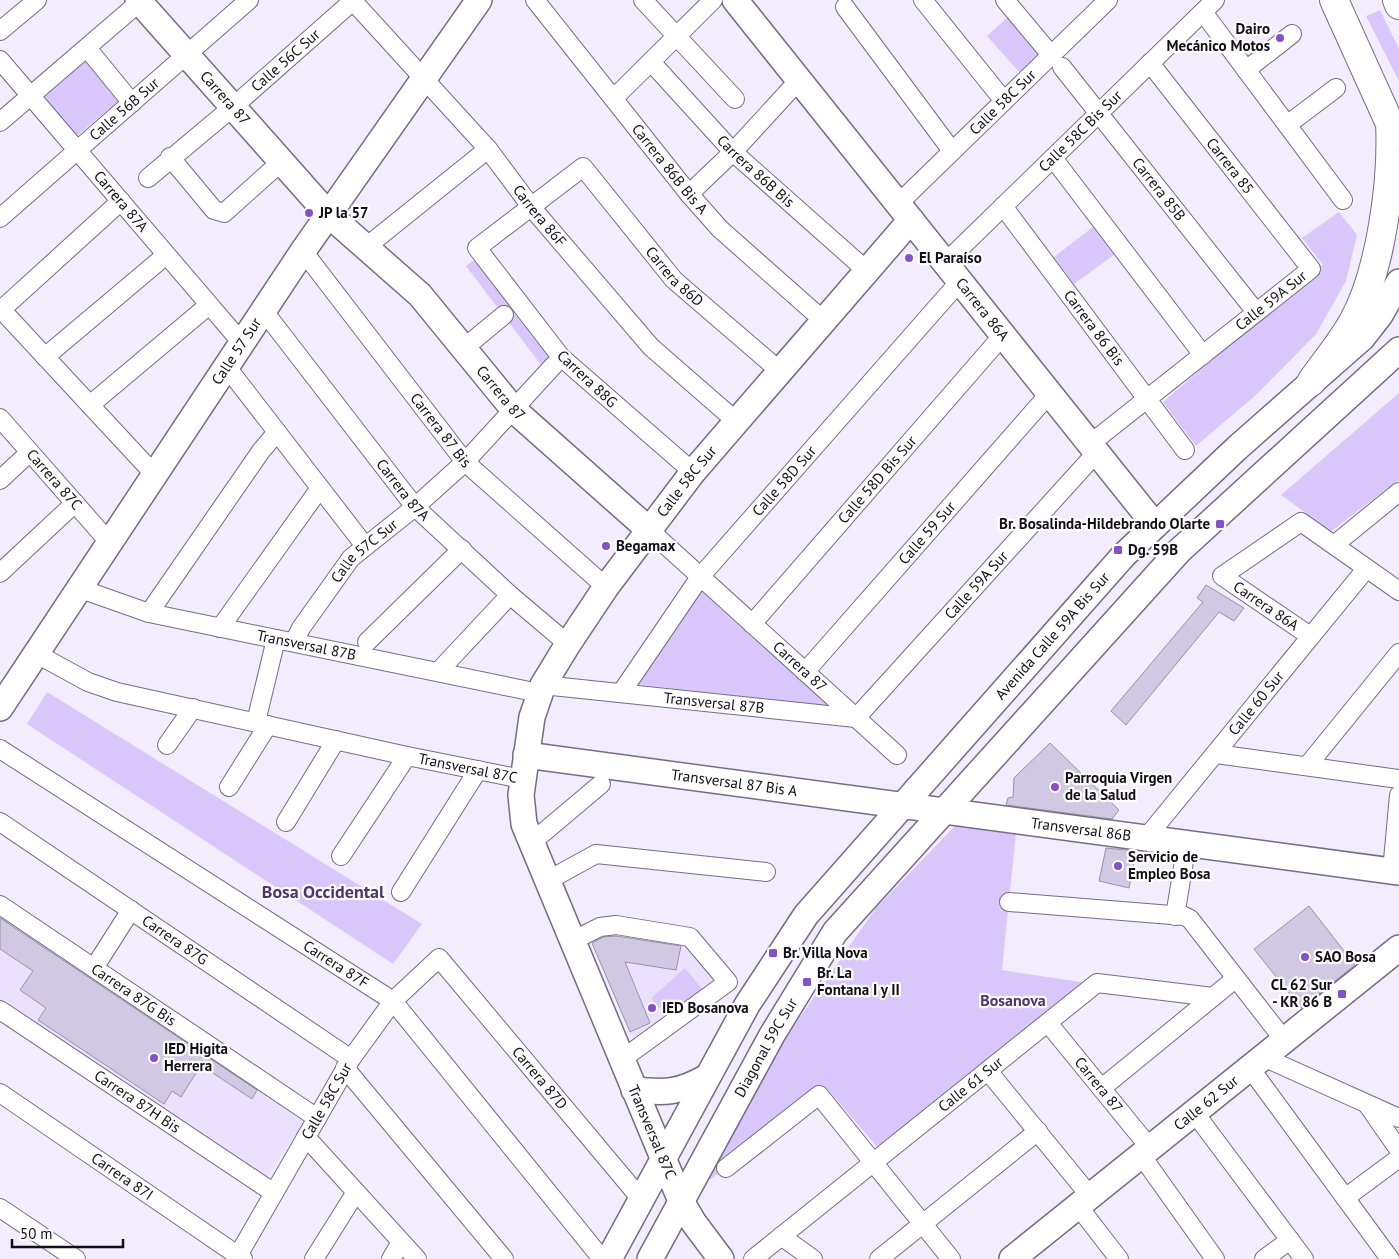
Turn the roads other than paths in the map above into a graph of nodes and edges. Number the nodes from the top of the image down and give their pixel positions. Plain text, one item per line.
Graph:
1 (37, 0) edge
2 (249, 0) edge
3 (353, 0) edge
4 (535, 0) edge
5 (644, 0) edge
6 (712, 0) edge
7 (735, 0) edge
8 (923, 0) edge
9 (1005, 0) edge
10 (1108, 0) edge
11 (1334, 0) edge
12 (1396, 0) edge
13 (140, 1) edge
14 (475, 1) edge
15 (1399, 5) edge
16 (1209, 6) edge
17 (845, 7) dead end
18 (0, 31) edge
19 (1292, 34) dead end
20 (678, 35) junction
21 (87, 48) junction
22 (187, 55) junction
23 (0, 60) edge
24 (1057, 61) junction
25 (652, 63) junction
26 (1150, 63) junction
27 (1246, 70) junction
28 (423, 79) junction
29 (799, 80) junction
30 (1336, 88) dead end
31 (31, 96) junction
32 (614, 98) junction
33 (735, 99) dead end
34 (1004, 101) junction
35 (132, 103) junction
36 (234, 106) junction
37 (1099, 113) junction
38 (0, 122) edge
39 (1287, 125) junction
40 (1394, 133) edge
41 (488, 149) junction
42 (76, 151) junction
43 (952, 151) junction
44 (733, 152) junction
45 (170, 158) junction
46 (1053, 158) junction
47 (282, 162) junction
48 (148, 178) dead end
49 (689, 194) junction
50 (1343, 200) dead end
51 (121, 202) junction
52 (1003, 206) junction
53 (532, 208) junction
54 (904, 212) junction
55 (328, 214) junction
56 (0, 218) edge
57 (366, 247) junction
58 (303, 251) junction
59 (166, 255) junction
60 (1311, 269) joint
61 (868, 271) junction
62 (952, 272) junction
63 (1399, 282) edge
64 (209, 305) junction
65 (1, 309) edge
66 (263, 310) junction
67 (1256, 312) junction
68 (504, 316) dead end
69 (824, 321) junction
70 (1003, 335) junction
71 (242, 343) junction
72 (464, 348) junction
73 (1399, 350) edge
74 (1202, 355) junction
75 (46, 357) junction
76 (554, 365) dead end
77 (226, 366) junction
78 (781, 372) junction
79 (1312, 382) junction
80 (1050, 394) junction
81 (1147, 399) junction
82 (90, 405) junction
83 (514, 410) junction
84 (0, 418) edge
85 (737, 422) junction
86 (277, 432) junction
87 (1093, 448) junction
88 (1185, 450) dead end
89 (30, 452) junction
90 (465, 462) junction
91 (693, 472) junction
92 (154, 474) junction
93 (0, 480) edge
94 (320, 488) junction
95 (1399, 492) edge
96 (75, 503) junction
97 (415, 507) junction
98 (1154, 524) junction
99 (648, 529) junction
100 (109, 542) junction
101 (1334, 545) junction
102 (365, 546) junction
103 (462, 549) junction
104 (1366, 569) junction
105 (0, 572) edge
106 (700, 577) junction
107 (606, 586) junction
108 (78, 588) junction
109 (1399, 591) edge
110 (510, 595) junction
111 (149, 613) junction
112 (752, 624) junction
113 (220, 628) junction
114 (1310, 636) junction
115 (276, 639) junction
116 (294, 642) junction
117 (368, 642) dead end
118 (568, 644) junction
119 (35, 653) junction
120 (1399, 653) edge
121 (438, 672) junction
122 (805, 672) junction
123 (541, 689) junction
124 (621, 693) junction
125 (2, 698) edge
126 (193, 708) junction
127 (856, 718) junction
128 (262, 723) junction
129 (336, 740) junction
130 (168, 745) dead end
131 (0, 749) edge
132 (1216, 754) junction
133 (897, 755) dead end
134 (406, 756) junction
135 (1308, 765) junction
136 (524, 767) junction
137 (478, 770) junction
138 (1399, 779) edge
139 (600, 784) dead end
140 (229, 787) dead end
141 (1399, 795) edge
142 (901, 806) junction
143 (942, 811) junction
144 (0, 822) edge
145 (286, 822) dead end
146 (1146, 838) junction
147 (531, 843) junction
148 (1187, 843) junction
149 (341, 856) dead end
150 (1396, 871) edge
151 (766, 872) dead end
152 (547, 881) junction
153 (401, 892) dead end
154 (1009, 902) dead end
155 (0, 905) edge
156 (131, 910) junction
157 (1176, 916) junction
158 (572, 941) junction
159 (1399, 948) edge
160 (439, 958) joint
161 (94, 968) junction
162 (1236, 978) junction
163 (1214, 997) junction
164 (393, 1001) junction
165 (0, 1010) edge
166 (1048, 1022) junction
167 (1284, 1040) junction
168 (621, 1060) junction
169 (1256, 1063) junction
170 (348, 1064) junction
171 (988, 1071) junction
172 (707, 1077) junction
173 (1103, 1087) junction
174 (634, 1090) junction
175 (0, 1093) edge
176 (1366, 1104) junction
177 (1194, 1112) junction
178 (317, 1118) junction
179 (1399, 1118) edge
180 (1038, 1131) junction
181 (306, 1137) junction
182 (1399, 1150) edge
183 (1146, 1152) junction
184 (1399, 1158) edge
185 (662, 1160) junction
186 (874, 1162) junction
187 (726, 1168) dead end
188 (356, 1192) junction
189 (274, 1193) junction
190 (1345, 1198) junction
191 (642, 1199) junction
192 (681, 1201) junction
193 (1084, 1201) junction
194 (0, 1208) edge
195 (923, 1224) junction
196 (781, 1236) junction
197 (1290, 1240) junction
198 (401, 1242) junction
199 (239, 1258) edge
200 (76, 1259) edge
201 (314, 1259) edge
202 (391, 1259) edge
203 (417, 1259) edge
204 (504, 1259) edge
205 (602, 1259) edge
206 (609, 1259) edge
207 (650, 1259) edge
208 (720, 1259) edge
209 (753, 1259) edge
210 (812, 1259) edge
211 (879, 1259) edge
212 (951, 1259) edge
213 (1012, 1259) edge
214 (1119, 1259) edge
215 (1214, 1259) edge
216 (1264, 1259) edge
217 (1304, 1259) edge
218 (1390, 1259) edge

1 - 18 street
2 - 22 street, Calle 56B Sur
3 - 28 street, Carrera 86F
3 - 36 street, Calle 56C Sur
4 - 32 street, Carrera 86B Bis A
5 - 20 street
6 - 20 street
7 - 29 street, Carrera 86A
8 - 34 street
9 - 24 street, Carrera 85B
10 - 24 street, Calle 58C Sur
11 - 40 main road
12 - 15 main road
13 - 21 street
13 - 22 street, Carrera 87
14 - 28 street, Calle 57 Sur
16 - 26 street, Calle 58C Bis Sur
16 - 27 street
17 - 43 street
19 - 27 street
20 - 25 street
20 - 33 street
21 - 31 street
21 - 35 street
22 - 35 street, Calle 56B Sur
22 - 36 street, Carrera 87
23 - 31 street, Carrera 87A
24 - 34 street, Calle 58C Sur
24 - 37 street, Carrera 85B
25 - 32 street
25 - 44 street, Carrera 86B Bis
26 - 37 street, Calle 58C Bis Sur
26 - 60 street, Carrera 85
27 - 39 street
28 - 41 street, Carrera 86F
28 - 55 street, Calle 57 Sur
29 - 44 street
29 - 54 street, Carrera 86A
30 - 39 street
31 - 38 street
31 - 42 street, Carrera 87A
32 - 49 street, Carrera 86B Bis A
34 - 43 street, Calle 58C Sur
35 - 42 street, Calle 56B Sur
36 - 45 street, Calle 56C Sur
36 - 47 street, Carrera 87
37 - 46 street, Calle 58C Bis Sur
37 - 67 street, Carrera 85B
39 - 50 street
40 - 79 main road
41 - 53 street, Carrera 86F
41 - 57 street
42 - 51 street, Carrera 87A
42 - 56 street, Calle 56B Sur
43 - 54 street, Calle 58C Sur
44 - 49 street
44 - 61 street, Carrera 86B Bis
45 - 47 street
45 - 48 street, Calle 56C Sur
46 - 52 street, Calle 58C Bis Sur
46 - 74 street
47 - 55 street, Carrera 87
49 - 69 street, Carrera 86B Bis A
51 - 59 street, Carrera 87A
51 - 65 street
52 - 62 street, Calle 58C Bis Sur
52 - 81 street, Carrera 86 Bis
53 - 78 street, Carrera 86D
53 - 85 street, Carrera 86F
53 - 91 street, Carrera 88G
54 - 61 street, Calle 58C Sur
54 - 62 street, Carrera 86A
55 - 57 street, Carrera 87
55 - 58 street, Calle 57 Sur
57 - 72 street, Carrera 87
58 - 66 street, Calle 57 Sur
58 - 90 street, Carrera 87 Bis
59 - 64 street, Carrera 87A
59 - 75 street
60 - 67 street, Calle 59A Sur
61 - 69 street, Calle 58C Sur
62 - 70 street, Carrera 86A
62 - 106 street, Calle 58D Sur
63 - 79 street, Avenida Calle 59A Bis Sur
64 - 71 street, Carrera 87A
64 - 82 street
65 - 75 street
66 - 71 street, Calle 57 Sur
66 - 97 street, Carrera 87A
67 - 74 street, Calle 59A Sur
68 - 72 street
69 - 78 street, Calle 58C Sur
70 - 80 street, Carrera 86A
70 - 112 street, Calle 58D Bis Sur
71 - 77 street, Calle 57 Sur
72 - 83 street, Carrera 87
73 - 143 street
74 - 81 street, Calle 59A Sur
75 - 82 street
76 - 83 street, Calle 57C Sur
77 - 86 street
77 - 92 street, Calle 57 Sur
78 - 85 street, Calle 58C Sur
79 - 98 street, Avenida Calle 59A Bis Sur
80 - 87 street, Carrera 86A
80 - 122 street, Calle 59 Sur
81 - 87 street, Calle 59A Sur
81 - 88 street, Carrera 86 Bis
82 - 92 street
83 - 90 street, Calle 57C Sur
83 - 99 street, Carrera 87
84 - 89 street, Carrera 87C
85 - 91 street, Calle 58C Sur
86 - 94 street
86 - 111 street
87 - 98 street, Carrera 86A
87 - 127 street, Calle 59A Sur
89 - 93 street
89 - 96 street, Carrera 87C
90 - 97 street, Calle 57C Sur
90 - 107 street, Carrera 87 Bis
91 - 99 street, Calle 58C Sur
92 - 100 street, Calle 57 Sur
94 - 102 street
94 - 113 street
95 - 101 street
96 - 100 street, Carrera 87C
96 - 105 street
97 - 102 street, Calle 57C Sur
97 - 103 street, Carrera 87A
98 - 142 street, Avenida Calle 59A Bis Sur
99 - 106 street, Carrera 87
99 - 107 street, Calle 58C Sur
100 - 108 street, Calle 57 Sur
101 - 104 street
101 - 114 street, Carrera 86A
102 - 116 street, Calle 57C Sur
103 - 110 street, Carrera 87A
103 - 117 street
104 - 109 street
104 - 114 street, Calle 60 Sur
106 - 112 street, Carrera 87
106 - 124 street, Calle 58D Sur
107 - 118 street, Calle 58C Sur
108 - 111 street, Transversal 87B
108 - 119 street, Calle 57 Sur
110 - 118 street, Carrera 87A
110 - 121 street
111 - 113 street, Transversal 87B
112 - 122 street, Carrera 87
113 - 115 street, Transversal 87B
114 - 132 street, Calle 60 Sur
115 - 116 street, Transversal 87B
115 - 128 street
116 - 121 street, Transversal 87B
118 - 123 street, Calle 58C Sur
119 - 125 street, Calle 57 Sur
119 - 126 street, Transversal 87C
120 - 135 street
121 - 123 street, Transversal 87B
122 - 127 street, Carrera 87
123 - 124 street, Transversal 87B
123 - 136 street, Calle 58C Sur
124 - 127 street, Transversal 87B
126 - 128 street, Transversal 87C
126 - 130 street
127 - 133 street, Carrera 87
128 - 129 street, Transversal 87C
128 - 140 street
129 - 134 street, Transversal 87C
129 - 145 street
131 - 164 street, Carrera 87F
132 - 135 street
132 - 146 street, Calle 60 Sur
134 - 137 street, Transversal 87C
134 - 149 street
135 - 138 street
136 - 137 street, Transversal 87C
136 - 142 street, Transversal 87 Bis A
136 - 147 street, Transversal 87C
137 - 153 street
139 - 147 street
141 - 150 street
142 - 143 street, Transversal 87 Bis A
142 - 172 street
143 - 146 street, Transversal 86B
143 - 192 street, Diagonal 59C Sur
144 - 156 street, Carrera 87G
146 - 148 street, Transversal 86B
147 - 152 street, Transversal 87C
148 - 150 street, Transversal 86B
148 - 157 street
151 - 152 street
152 - 158 street, Transversal 87C
154 - 157 street
155 - 161 street, Carrera 87G Bis
156 - 161 street
156 - 170 street, Carrera 87G
157 - 162 street
158 - 168 street, Transversal 87C
158 - 168 street
159 - 167 street, Calle 62 Sur
160 - 164 street, Calle 58C Sur
160 - 191 street, Carrera 87D
161 - 178 street, Carrera 87G Bis
162 - 163 street
162 - 167 street
163 - 166 street, Calle 61 Sur
163 - 173 street
164 - 170 street, Calle 58C Sur
164 - 205 street, Carrera 87F
165 - 189 street, Carrera 87H Bis
166 - 171 street, Calle 61 Sur
166 - 173 street, Carrera 87
167 - 169 street, Calle 62 Sur
168 - 174 street, Transversal 87C
169 - 176 street
169 - 177 street, Calle 62 Sur
169 - 190 street
170 - 178 street, Calle 58C Sur
170 - 204 street, Carrera 87G
171 - 180 street
171 - 186 street, Calle 61 Sur
172 - 174 street
172 - 185 street
173 - 183 street, Carrera 87
174 - 185 street, Transversal 87C
175 - 199 street, Carrera 87I
176 - 179 street
176 - 182 street
177 - 183 street, Calle 62 Sur
177 - 197 street
178 - 181 street, Calle 58C Sur
180 - 193 street
180 - 195 street
181 - 188 street
181 - 189 street, Calle 58C Sur
183 - 193 street, Calle 62 Sur
183 - 215 street, Carrera 87
184 - 190 street
185 - 191 street
185 - 192 street, Transversal 87C
186 - 187 street
186 - 195 street
186 - 196 street, Calle 61 Sur
188 - 198 street
188 - 201 street
189 - 199 street, Calle 58C Sur
190 - 218 street
191 - 206 street
192 - 207 street, Diagonal 59C Sur
192 - 208 street
193 - 213 street, Calle 62 Sur
193 - 214 street
194 - 200 street
195 - 211 street
195 - 212 street
196 - 209 street, Calle 61 Sur
196 - 210 street
197 - 216 street
197 - 217 street
198 - 202 street
198 - 203 street

